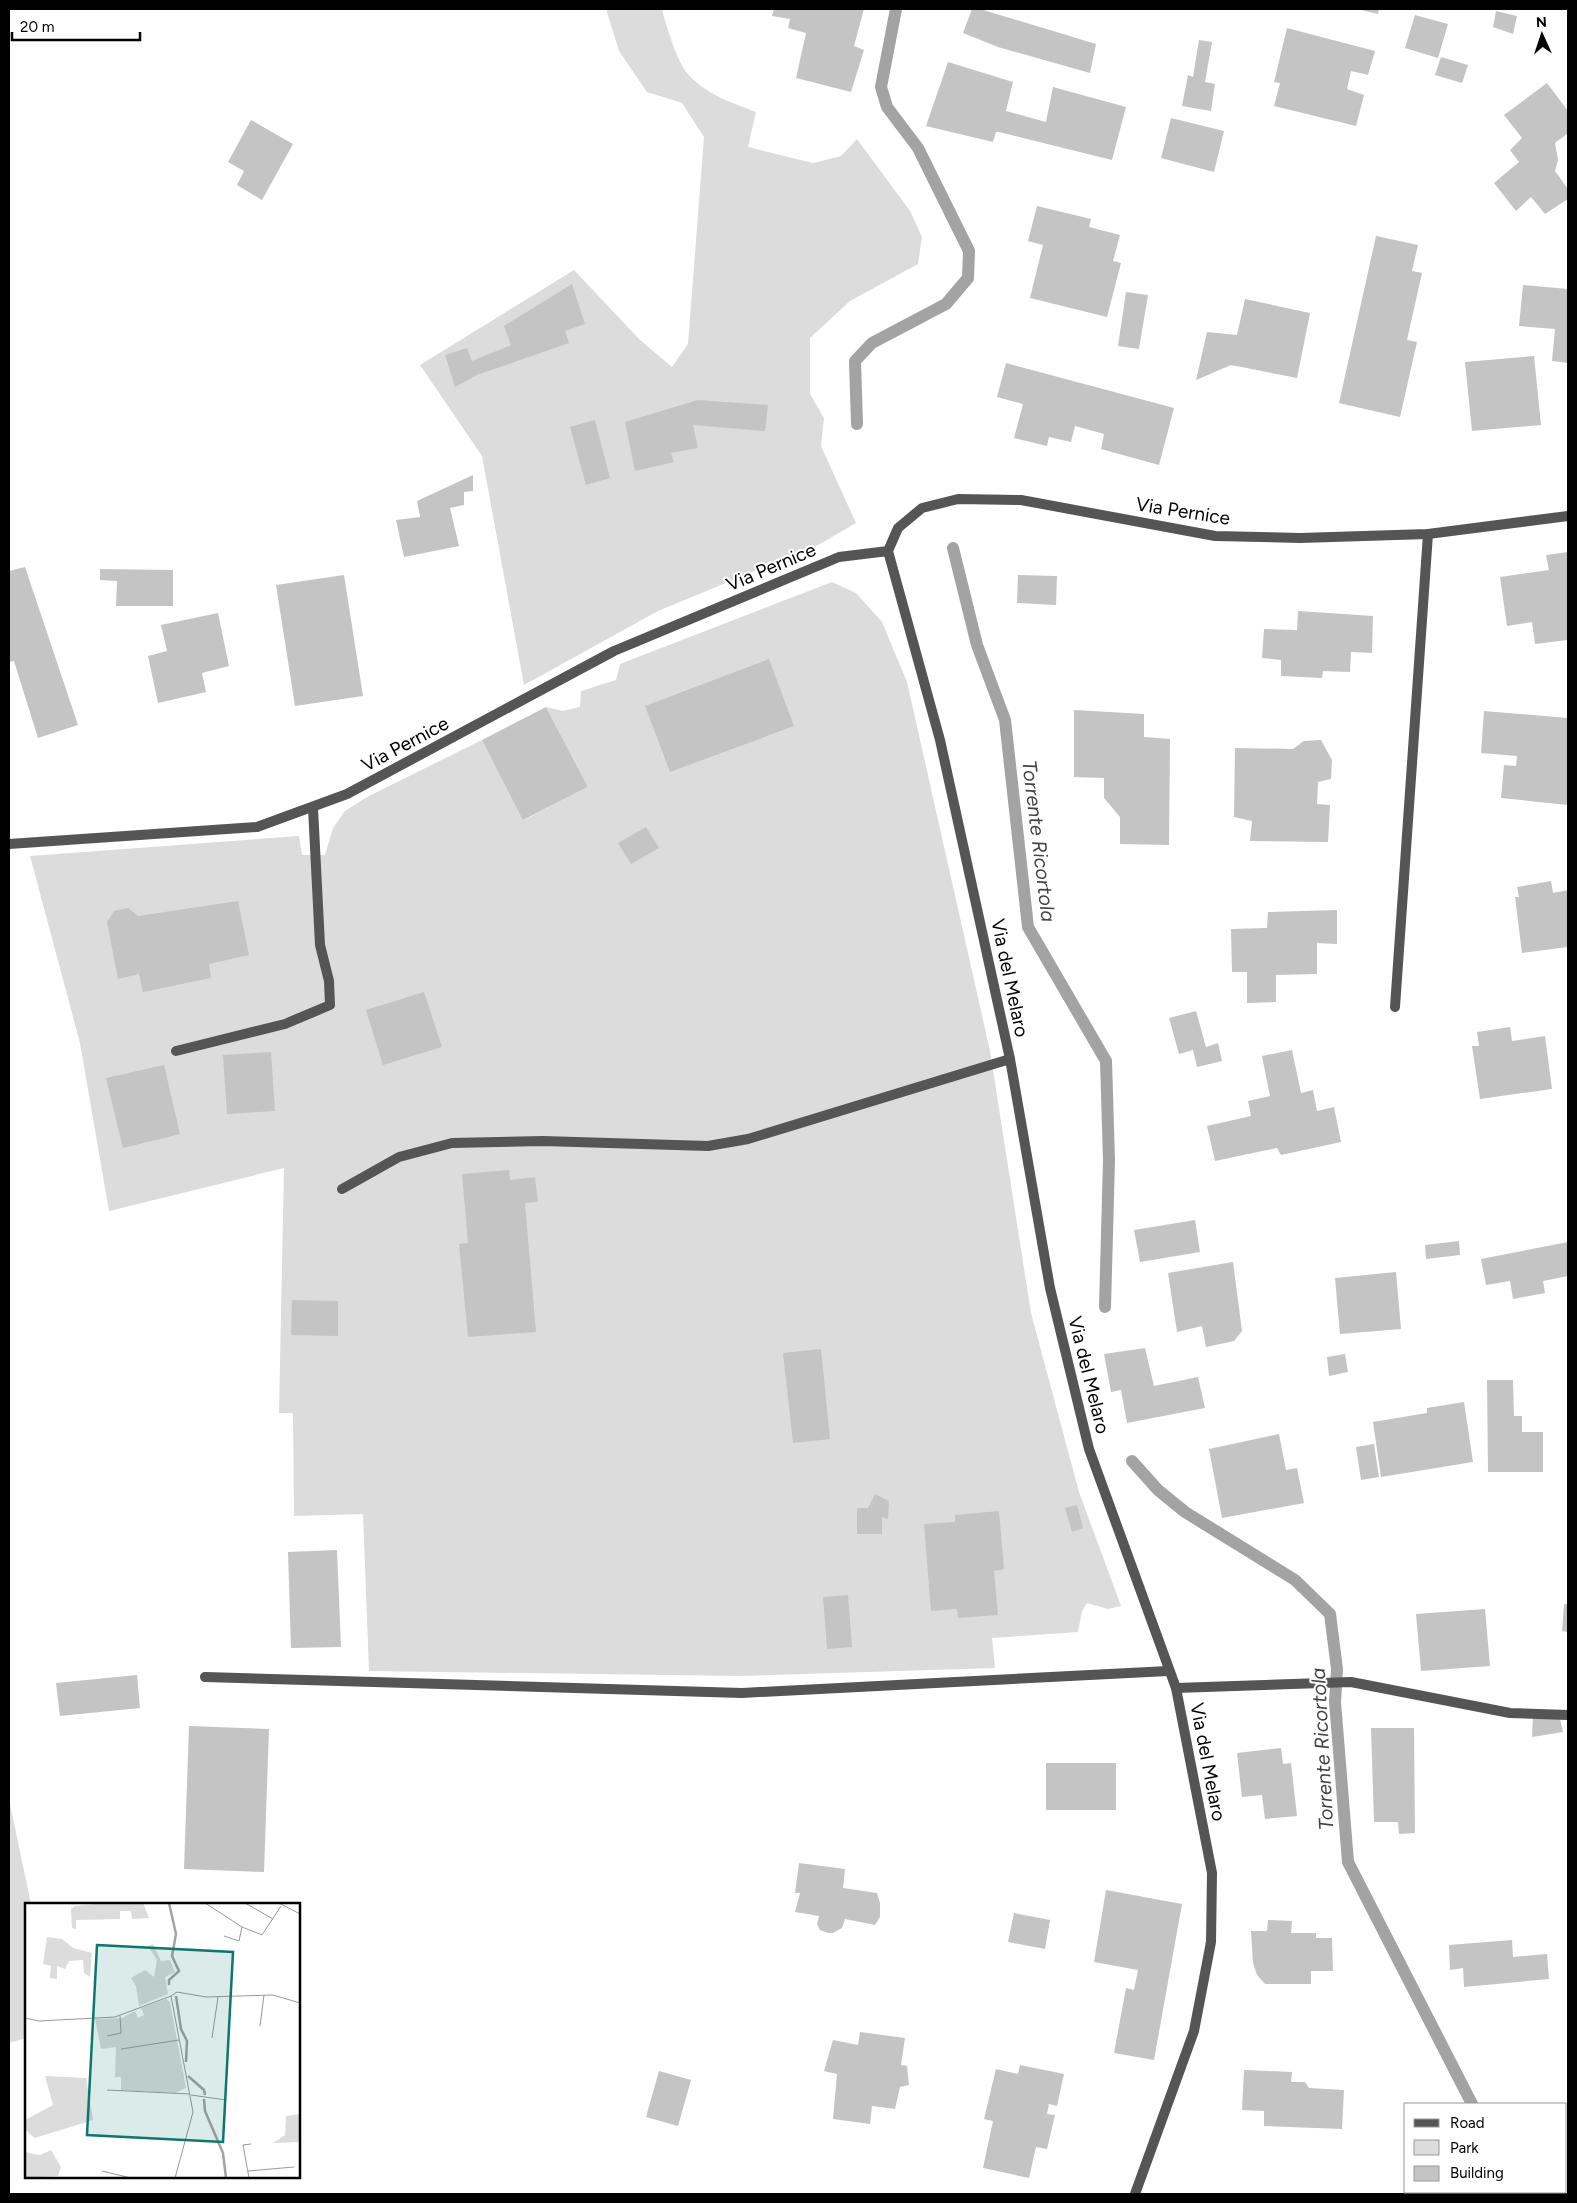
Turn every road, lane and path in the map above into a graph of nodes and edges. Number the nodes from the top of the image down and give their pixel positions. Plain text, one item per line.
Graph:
1 (1568, 516) edge
2 (1428, 534) junction
3 (888, 551) junction
4 (313, 808) junction
5 (9, 844) edge
6 (1395, 1007) dead end
7 (176, 1051) dead end
8 (1010, 1059) junction
9 (342, 1189) dead end
10 (1168, 1670) junction
11 (205, 1677) dead end
12 (1176, 1688) junction
13 (1568, 1715) edge
14 (1135, 2194) edge

1 - 2 street, Via Pernice
2 - 3 street, Via Pernice
2 - 6 street
3 - 4 street, Via Pernice
3 - 8 street, Via del Melaro
4 - 5 street, Via Pernice
4 - 7 street
8 - 9 street
8 - 10 street, Via del Melaro
10 - 11 street
10 - 12 street, Via del Melaro
12 - 13 street
12 - 14 street, Via del Melaro

